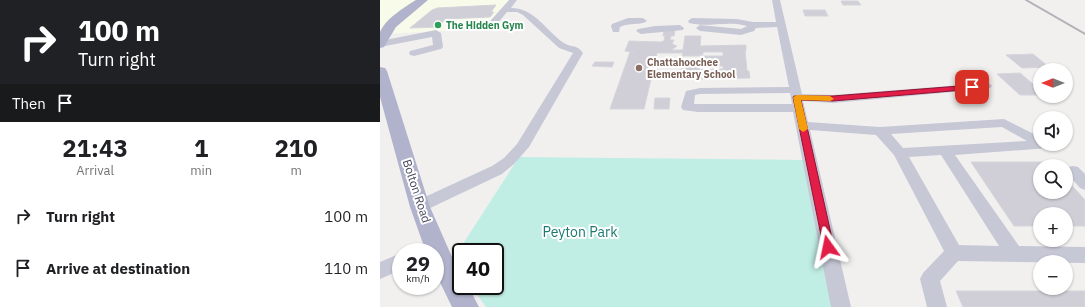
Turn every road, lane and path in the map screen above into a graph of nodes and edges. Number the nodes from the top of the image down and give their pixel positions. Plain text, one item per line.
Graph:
1 (423, 0) edge
2 (513, 0) edge
3 (776, 0) edge
4 (505, 10) junction
5 (643, 21) dead end
6 (692, 21) dead end
7 (494, 22) dead end
8 (781, 24) junction
9 (752, 25) junction
10 (386, 26) edge
11 (680, 28) dead end
12 (700, 28) dead end
13 (616, 30) dead end
14 (641, 31) dead end
15 (380, 44) edge
16 (414, 53) dead end
17 (380, 71) edge
18 (986, 86) dead end
19 (797, 98) junction
20 (803, 126) junction
21 (880, 131) junction
22 (1033, 139) edge
23 (1033, 146) edge
24 (945, 151) junction
25 (900, 153) junction
26 (1073, 170) dead end
27 (1085, 184) edge
28 (420, 206) junction
29 (427, 243) edge
30 (954, 253) junction
31 (1014, 254) junction
32 (1085, 255) edge
33 (392, 265) edge
34 (444, 266) edge
35 (380, 271) edge
36 (466, 307) edge
37 (841, 307) edge
38 (937, 307) edge

1 - 10 main road
2 - 4 street
3 - 8 street
4 - 7 street
4 - 28 street
5 - 13 street
6 - 9 street
8 - 9 street
8 - 19 street
9 - 12 street
10 - 15 main road
11 - 14 street
15 - 16 street
17 - 28 main road, Bolton Road
18 - 19 street
19 - 19 street
19 - 20 street
20 - 21 street
20 - 37 street
21 - 22 street
21 - 25 street
23 - 24 street
24 - 25 street
24 - 31 street
25 - 30 street
26 - 27 street
28 - 29 main road, Bolton Road
30 - 31 street
30 - 38 street
31 - 32 street
33 - 35 street
34 - 36 main road, Bolton Road

